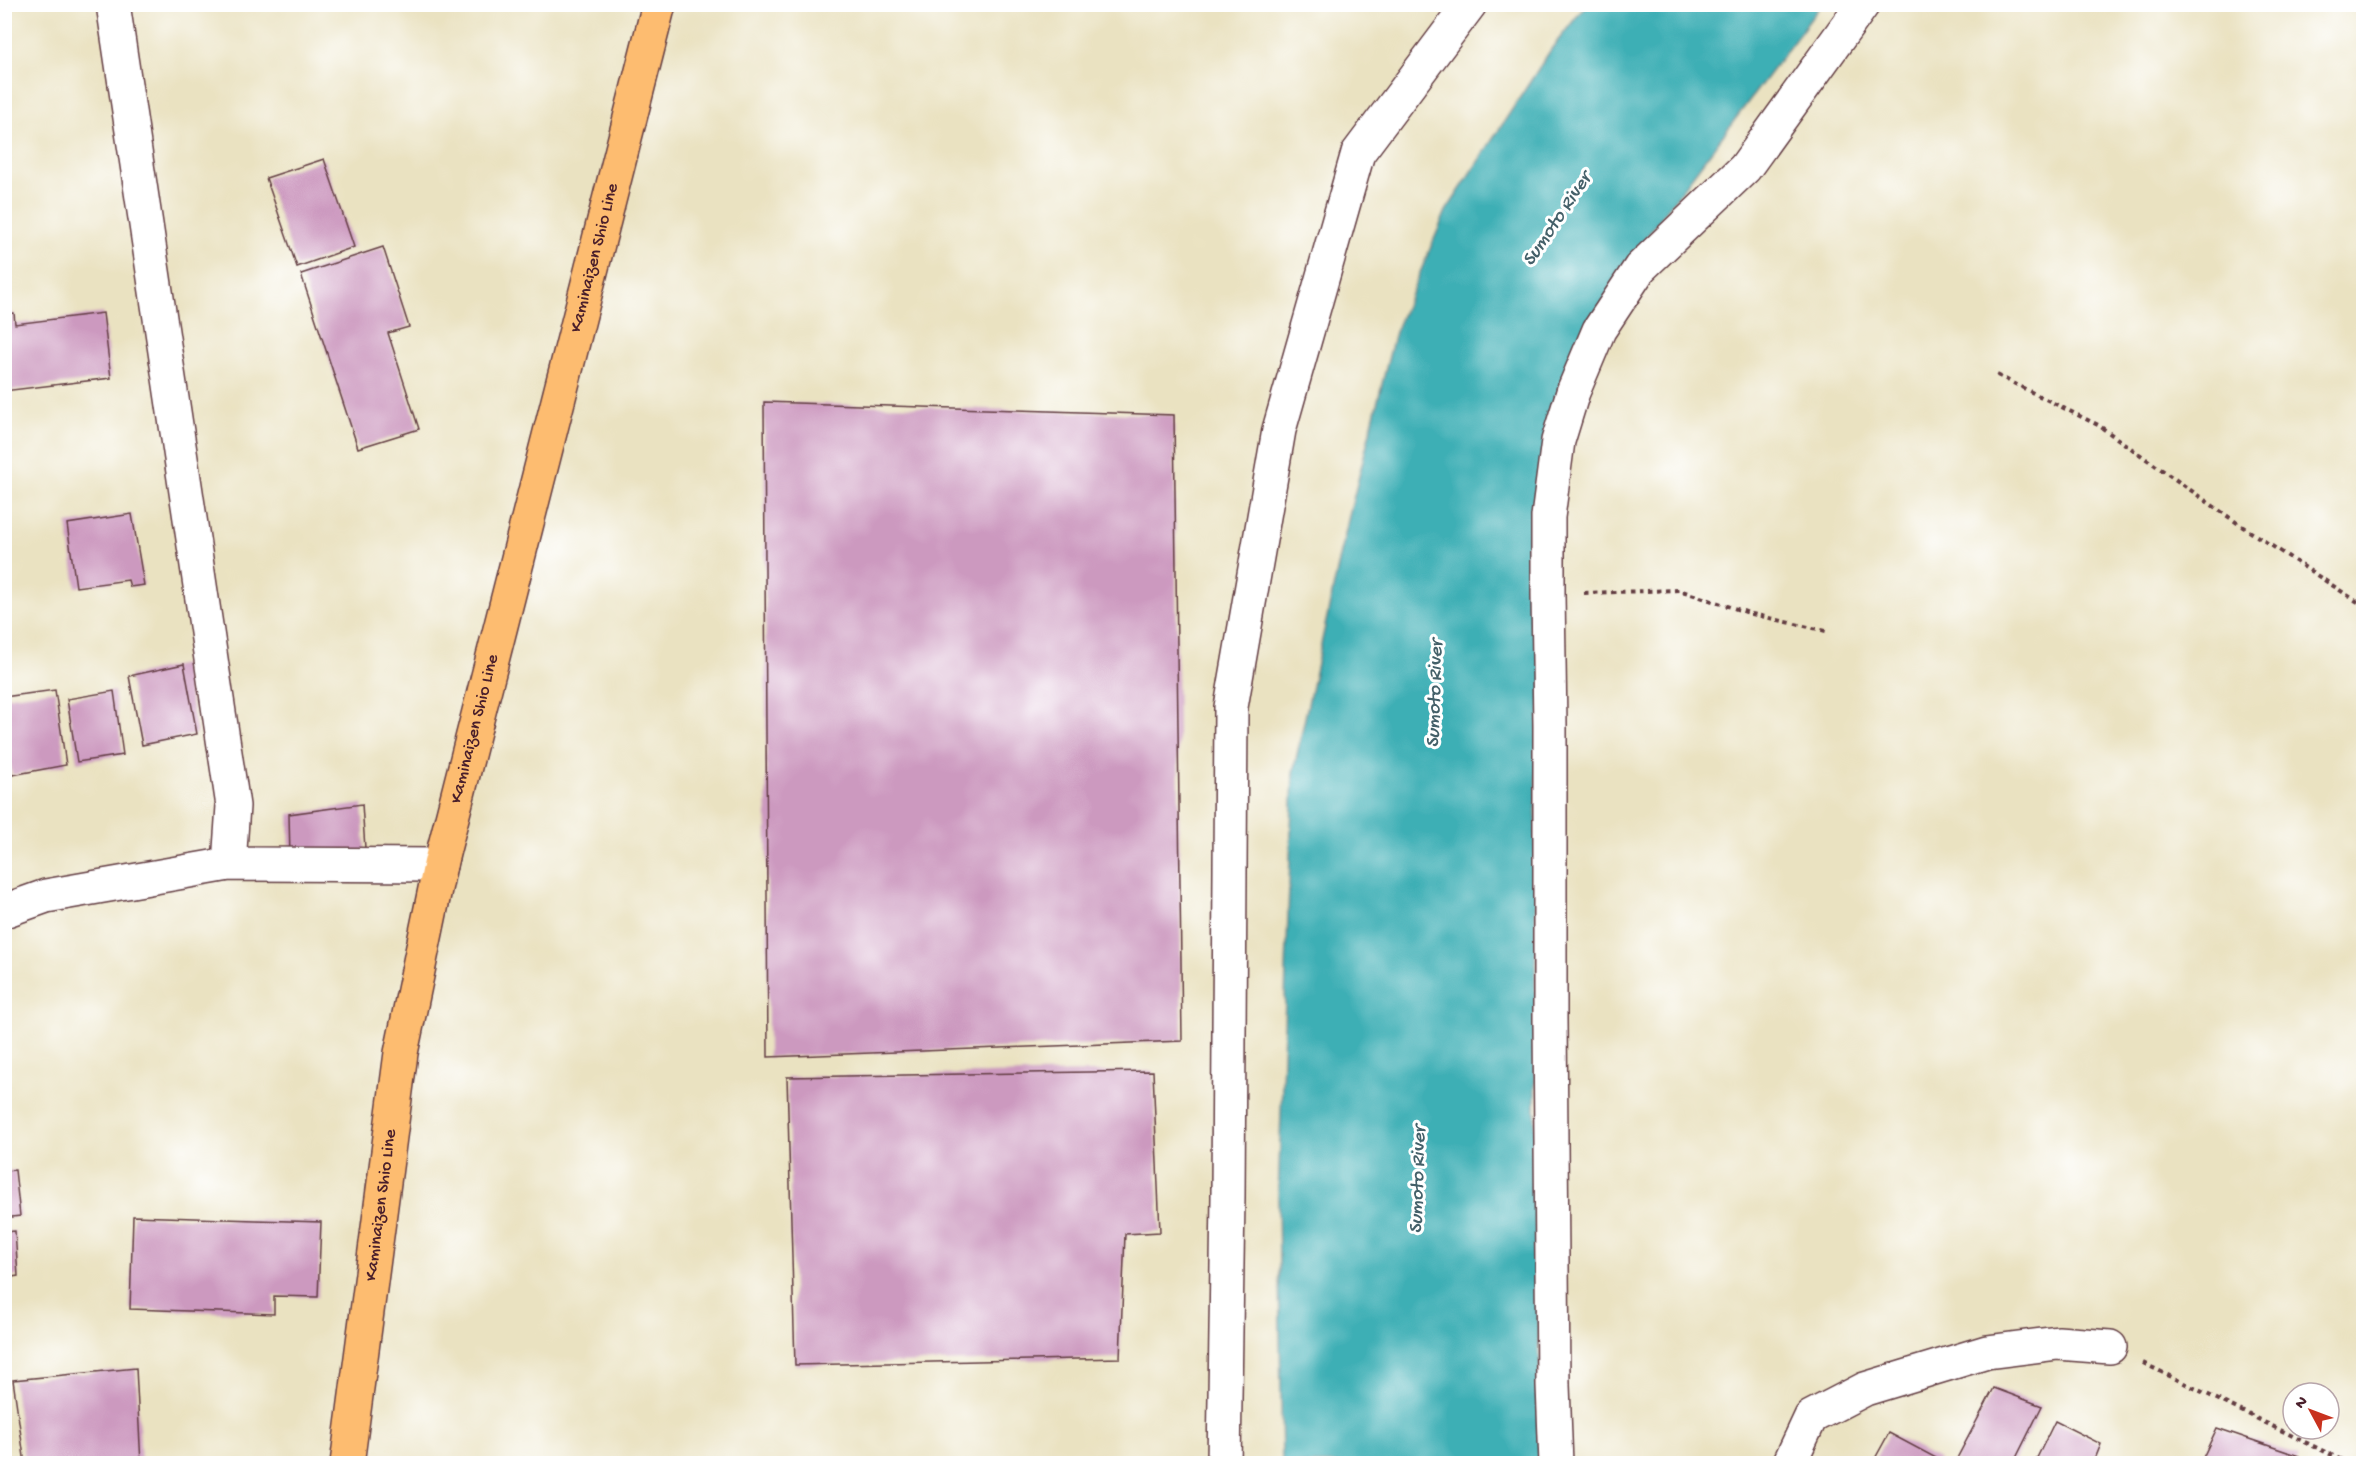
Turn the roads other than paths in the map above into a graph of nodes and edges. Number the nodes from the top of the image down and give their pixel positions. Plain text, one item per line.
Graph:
1 (659, 4) edge
2 (1470, 4) edge
3 (1863, 4) edge
4 (117, 9) edge
5 (229, 864) junction
6 (440, 865) junction
7 (4, 911) edge
8 (2110, 1347) road end
9 (347, 1464) edge
10 (1224, 1464) edge
11 (1556, 1464) edge
12 (1789, 1464) edge

1 - 6 main road, Kaminaizen Shio Line
2 - 10 street
3 - 11 street
4 - 5 street
5 - 6 street
5 - 7 street
6 - 9 main road, Kaminaizen Shio Line
8 - 12 street

